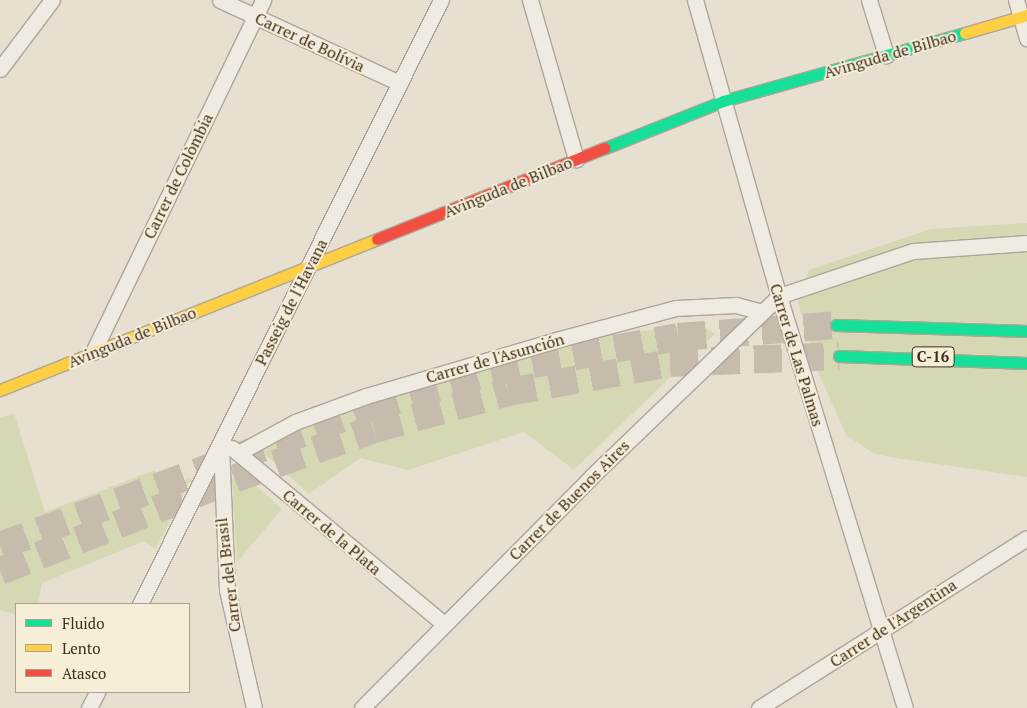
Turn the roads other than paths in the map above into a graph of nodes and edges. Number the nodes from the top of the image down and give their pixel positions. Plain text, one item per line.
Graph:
1 (52, 0) edge
2 (220, 0) edge
3 (263, 0) edge
4 (441, 0) edge
5 (530, 0) edge
6 (695, 0) edge
7 (869, 0) edge
8 (1016, 0) edge
9 (255, 16) junction
10 (1024, 16) edge
11 (1027, 38) edge
12 (886, 55) junction
13 (0, 69) edge
14 (400, 83) junction
15 (724, 101) junction
16 (576, 159) junction
17 (1027, 243) edge
18 (309, 266) junction
19 (779, 296) junction
20 (762, 312) junction
21 (836, 325) tunnel mouth
22 (1027, 330) edge
23 (93, 352) junction
24 (839, 356) tunnel mouth
25 (1027, 363) edge
26 (0, 390) edge
27 (221, 439) junction
28 (238, 453) junction
29 (1027, 538) edge
30 (140, 603) edge
31 (444, 624) junction
32 (882, 631) junction
33 (96, 693) edge
34 (89, 708) edge
35 (254, 708) edge
36 (362, 708) edge
37 (759, 708) edge
38 (905, 708) edge

1 - 13 street
2 - 9 street, Carrer de Bolívia
3 - 9 street, Carrer de Colòmbia
4 - 14 street, Passeig de l'Havana
5 - 16 street
6 - 15 street, Carrer de Las Palmas
7 - 12 street
8 - 10 street
9 - 14 street, Carrer de Bolívia
9 - 23 street, Carrer de Colòmbia
10 - 11 street
10 - 12 main road, Avinguda de Bilbao
12 - 15 main road, Avinguda de Bilbao
14 - 18 street, Passeig de l'Havana
15 - 16 main road, Avinguda de Bilbao
15 - 19 street, Carrer de Las Palmas
16 - 18 main road, Avinguda de Bilbao
17 - 19 street
18 - 23 main road, Avinguda de Bilbao
18 - 27 street, Passeig de l'Havana
19 - 20 street, Carrer de Buenos Aires
19 - 32 street, Carrer de Las Palmas
20 - 28 street, Carrer de l'Asunción
20 - 31 street, Carrer de Buenos Aires
21 - 22 main road, C-16
23 - 26 main road, Avinguda de Bilbao
24 - 25 main road, C-16
27 - 28 street, Carrer de la Plata
27 - 30 street, Passeig de l'Havana
27 - 35 street, Carrer del Brasil
28 - 31 street, Carrer de la Plata
29 - 32 street, Carrer de l'Argentina
31 - 36 street, Carrer de Buenos Aires
32 - 37 street, Carrer de l'Argentina
32 - 38 street, Carrer de Las Palmas
33 - 34 street

